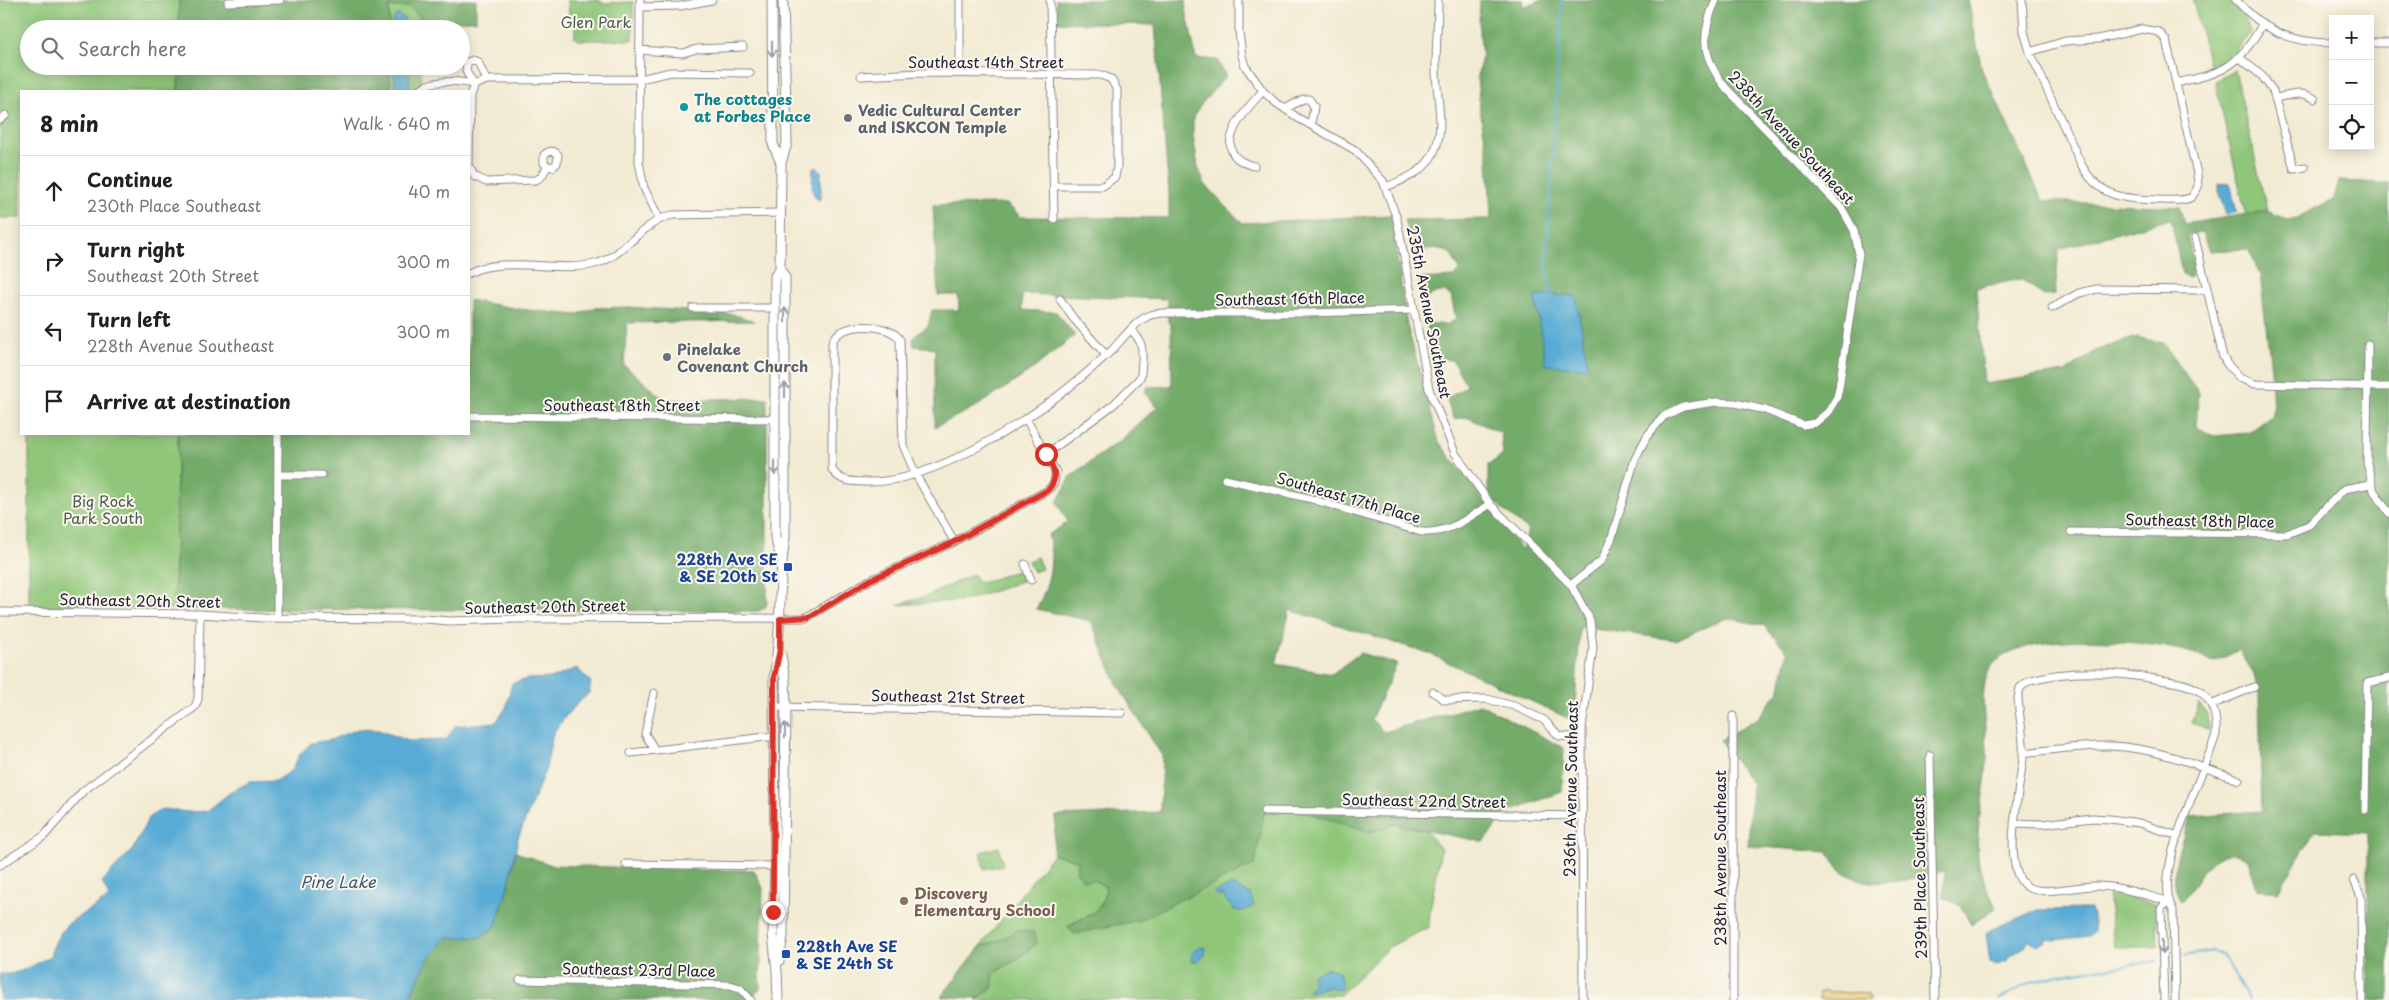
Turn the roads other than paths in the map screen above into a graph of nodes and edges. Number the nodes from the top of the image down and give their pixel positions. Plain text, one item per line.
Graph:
1 (280, 0) edge
2 (712, 0) edge
3 (772, 0) edge
4 (777, 0) edge
5 (783, 0) edge
6 (960, 0) edge
7 (1050, 0) edge
8 (1239, 0) edge
9 (1438, 0) edge
10 (1716, 0) edge
11 (2022, 0) edge
12 (2236, 0) edge
13 (228, 2) dead end
14 (640, 4) edge
15 (784, 21) junction
16 (2262, 25) junction
17 (2329, 43) edge
18 (2374, 43) edge
19 (2389, 43) edge
20 (743, 47) dead end
21 (639, 50) junction
22 (2030, 52) junction
23 (2240, 58) junction
24 (470, 61) edge
25 (750, 74) dead end
26 (960, 74) junction
27 (468, 75) edge
28 (1051, 75) junction
29 (861, 76) dead end
30 (640, 79) junction
31 (486, 80) junction
32 (2176, 83) junction
33 (474, 85) junction
34 (420, 90) edge
35 (1263, 91) junction
36 (470, 95) edge
37 (2276, 98) junction
38 (2315, 99) dead end
39 (1285, 109) junction
40 (6, 115) dead end
41 (0, 120) edge
42 (1310, 124) junction
43 (781, 162) junction
44 (548, 166) dead end
45 (1254, 166) dead end
46 (2305, 167) dead end
47 (470, 170) edge
48 (1054, 186) junction
49 (1386, 187) junction
50 (781, 213) junction
51 (659, 218) junction
52 (1054, 219) dead end
53 (2194, 238) dead end
54 (780, 269) junction
55 (470, 273) edge
56 (2206, 290) junction
57 (1060, 299) dead end
58 (693, 308) dead end
59 (775, 308) junction
60 (2052, 308) dead end
61 (1414, 310) junction
62 (1131, 330) junction
63 (2368, 344) dead end
64 (1106, 355) junction
65 (2389, 387) edge
66 (2366, 388) junction
67 (470, 416) edge
68 (775, 419) junction
69 (1026, 419) junction
70 (278, 435) edge
71 (1046, 454) junction
72 (322, 474) dead end
73 (278, 475) junction
74 (916, 476) junction
75 (1225, 479) dead end
76 (2371, 484) junction
77 (1490, 504) junction
78 (2389, 513) edge
79 (2071, 532) dead end
80 (954, 541) junction
81 (782, 560) junction
82 (1025, 564) dead end
83 (1031, 580) dead end
84 (1571, 585) junction
85 (0, 612) edge
86 (200, 614) junction
87 (277, 618) junction
88 (780, 619) junction
89 (780, 649) junction
90 (2389, 678) edge
91 (2254, 687) dead end
92 (1433, 692) dead end
93 (654, 693) dead end
94 (2211, 706) junction
95 (774, 707) junction
96 (786, 707) junction
97 (1122, 713) dead end
98 (1733, 716) dead end
99 (775, 736) junction
100 (1582, 738) junction
101 (655, 750) junction
102 (631, 753) dead end
103 (2023, 753) junction
104 (1930, 755) dead end
105 (2203, 767) junction
106 (775, 774) junction
107 (2239, 780) dead end
108 (2364, 810) dead end
109 (1264, 811) dead end
110 (784, 814) junction
111 (1582, 816) junction
112 (2014, 823) junction
113 (2178, 836) junction
114 (0, 864) edge
115 (626, 864) dead end
116 (775, 866) junction
117 (2354, 880) dead end
118 (2167, 901) junction
119 (777, 971) junction
120 (520, 980) dead end
121 (751, 1000) edge
122 (778, 1000) edge
123 (1583, 1000) edge
124 (1733, 1000) edge
125 (1935, 1000) edge
126 (2164, 1000) edge
127 (2175, 1000) edge
128 (2362, 1000) edge

1 - 13 street
2 - 14 street
3 -> 43 main road
4 - 15 main road
5 - 15 main road
6 - 26 street
7 - 28 street
8 - 35 street, 235th Avenue Southeast
9 - 49 street
10 - 84 street, 238th Avenue Southeast
11 - 22 street
12 - 16 street
14 - 21 street
15 - 43 main road
16 - 17 street
16 - 23 street
18 - 19 street
20 - 21 street
21 - 30 street
22 - 32 street
22 - 32 street
23 - 32 street
23 - 37 street
24 - 31 street
25 - 30 street
26 - 28 street, Southeast 14th Street
26 - 29 street, Southeast 14th Street
27 - 33 street
28 - 48 street
28 - 48 street, Southeast 14th Street
30 - 31 street
30 - 51 street
31 - 33 street
33 - 34 street
33 - 36 street
35 - 39 street, 235th Avenue Southeast
35 - 45 street
37 - 38 street
37 - 46 street
39 - 42 street, 235th Avenue Southeast
39 - 42 street
40 - 41 street
42 - 49 street, 235th Avenue Southeast
43 - 50 main road
44 - 47 street
48 - 52 street
49 - 61 street, 235th Avenue Southeast
50 - 51 street
50 - 54 main road
51 - 55 street
53 - 56 street
54 - 59 main road
81 -> 54 main road
56 - 60 street
56 - 66 street
57 - 64 street
58 - 59 street
59 - 68 main road
61 - 62 street, Southeast 16th Place
61 - 77 street, 235th Avenue Southeast
62 - 64 street
62 - 71 street
63 - 66 street
64 - 69 street
65 - 66 street
66 - 76 street
67 - 68 street, Southeast 18th Street
68 -> 81 main road
69 - 71 street
69 - 74 street
70 - 73 street
71 - 80 street, Southeast 20th Street
72 - 73 street
73 - 87 street
74 - 74 street
74 - 80 street
75 - 77 street, Southeast 17th Place
76 - 78 street
76 - 79 street, Southeast 18th Place
77 - 84 street, 235th Avenue Southeast
80 - 88 street, Southeast 20th Street
81 - 88 main road
82 - 83 street
84 - 100 street, 236th Avenue Southeast
85 - 86 street, Southeast 20th Street
86 - 87 street, Southeast 20th Street
86 - 114 street
87 - 88 street, Southeast 20th Street
88 - 89 main road
89 - 95 main road
89 - 96 main road
90 - 108 street
91 - 94 street
92 - 100 street
93 - 101 street
94 - 103 street
94 - 105 street
95 - 96 street, Southeast 21st Street
95 - 99 main road
96 - 97 street, Southeast 21st Street
110 -> 96 main road
98 - 124 street, 238th Avenue Southeast
99 - 101 street
99 - 106 main road
100 - 111 street, 236th Avenue Southeast
101 - 102 street
103 - 105 street
103 - 112 street
104 - 125 street, 239th Place Southeast
105 - 107 street
105 - 113 street
106 - 110 main road
106 - 116 main road
109 - 111 street, Southeast 22nd Street
110 - 119 main road
111 - 123 street, 236th Avenue Southeast
112 - 113 street
112 - 118 street
113 - 118 street
115 - 116 street
116 - 119 main road
117 - 128 street
118 -> 126 street
118 - 127 street
119 - 122 main road
120 - 121 street, Southeast 23rd Place

